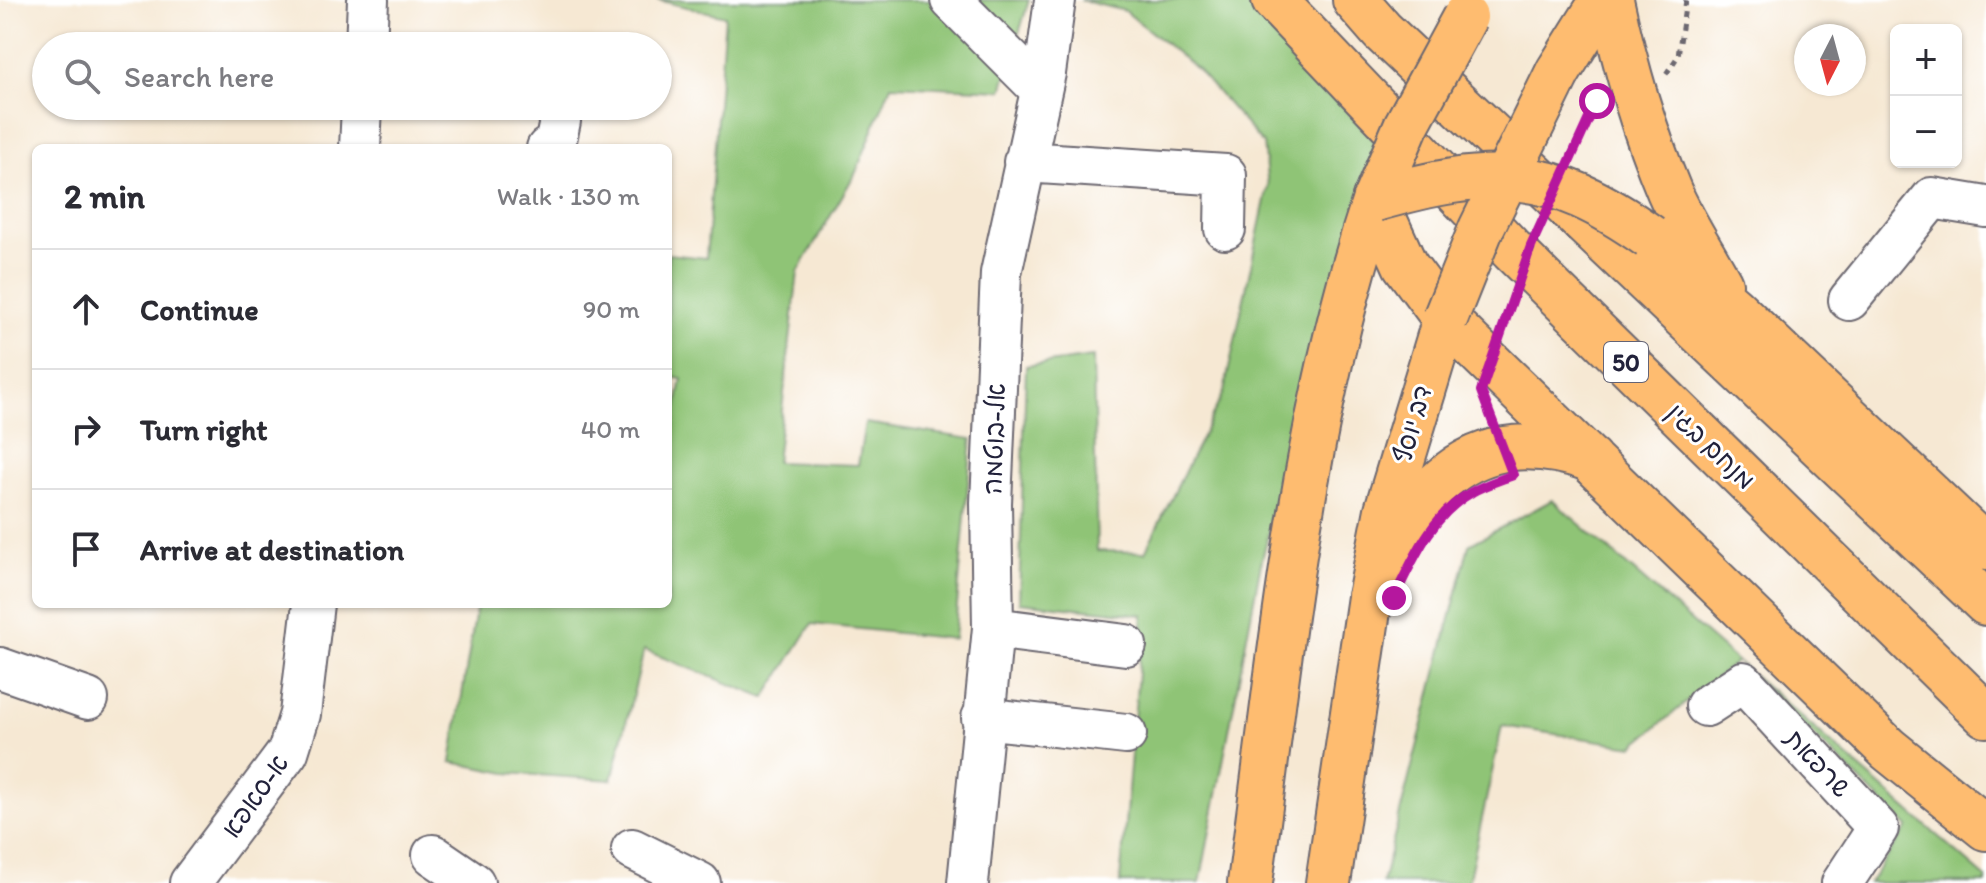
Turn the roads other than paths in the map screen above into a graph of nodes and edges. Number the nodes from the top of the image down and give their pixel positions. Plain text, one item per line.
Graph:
1 (368, 0) edge
2 (951, 0) edge
3 (1055, 0) edge
4 (1274, 0) edge
5 (1355, 0) edge
6 (1603, 0) edge
7 (1611, 0) edge
8 (1470, 8) edge
9 (367, 32) edge
10 (1041, 90) junction
11 (361, 120) edge
12 (360, 144) edge
13 (1024, 162) junction
14 (1507, 175) junction
15 (1375, 199) junction
16 (1986, 207) edge
17 (1225, 229) dead end
18 (1849, 300) dead end
19 (1732, 307) junction
20 (1440, 332) junction
21 (1591, 460) junction
22 (1986, 548) edge
23 (1370, 597) junction
24 (1986, 603) edge
25 (313, 608) edge
26 (993, 628) junction
27 (1126, 645) dead end
28 (0, 668) edge
29 (88, 699) dead end
30 (1706, 706) dead end
31 (1986, 715) edge
32 (982, 718) junction
33 (1126, 734) dead end
34 (1986, 828) edge
35 (632, 849) dead end
36 (433, 855) dead end
37 (190, 883) edge
38 (474, 883) edge
39 (700, 883) edge
40 (968, 883) edge
41 (1250, 883) edge
42 (1328, 883) edge
43 (1842, 883) edge

1 - 9 street
2 - 10 street
3 - 10 street, אל-בוטמה
4 - 31 main road, מנחם בגין / 50
5 - 24 main road
6 - 14 main road, דב יוסף, bridge
7 - 19 main road
8 - 15 main road, bridge
10 - 13 street, אל-בוטמה
11 - 12 street
13 - 17 street
13 - 26 street, אל-בוטמה
14 - 15 main road, bridge
14 - 19 main road, bridge
14 - 20 main road, דב יוסף, bridge
15 - 20 main road
15 - 41 main road
16 - 18 street
19 - 22 main road
20 - 21 main road
20 - 23 main road, דב יוסף
21 - 23 main road
21 - 34 main road
23 - 42 main road, דב יוסף
25 - 37 street, א-סאפא
26 - 27 street
26 - 32 street, אל-בוטמה
28 - 29 street
30 - 43 street, שרפאת
32 - 33 street
32 - 40 street, אל-בוטמה
35 - 39 street
36 - 38 street

